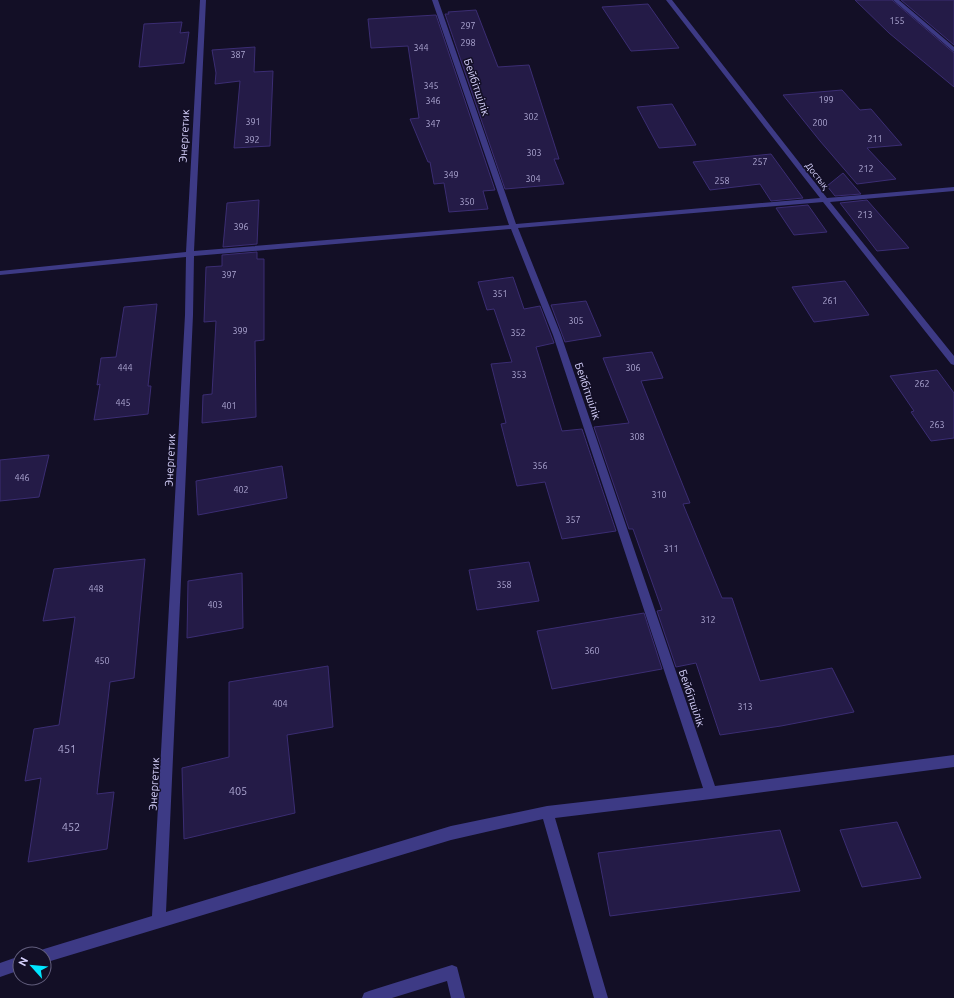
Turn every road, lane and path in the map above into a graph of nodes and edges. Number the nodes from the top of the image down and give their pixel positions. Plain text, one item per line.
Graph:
1 (203, 0) edge
2 (435, 0) edge
3 (669, 0) edge
4 (896, 0) edge
5 (954, 50) edge
6 (954, 189) edge
7 (824, 199) junction
8 (514, 228) junction
9 (190, 254) junction
10 (0, 273) edge
11 (954, 362) edge
12 (954, 761) edge
13 (711, 793) junction
14 (547, 812) junction
15 (159, 921) junction
16 (52, 954) edge
17 (12, 966) edge
18 (0, 970) edge
19 (369, 998) edge
20 (458, 998) edge
21 (601, 998) edge

1 - 9 street, Энергетик
2 - 8 street, Бейбітшілік
3 - 7 street, Достық
4 - 5 street
6 - 7 street
7 - 8 street
7 - 11 street, Достық
8 - 9 street
8 - 13 street, Бейбітшілік
9 - 10 street
9 - 15 street, Энергетик
12 - 13 street
13 - 14 street
14 - 15 street
14 - 21 street
15 - 16 street
17 - 18 street
19 - 20 street

